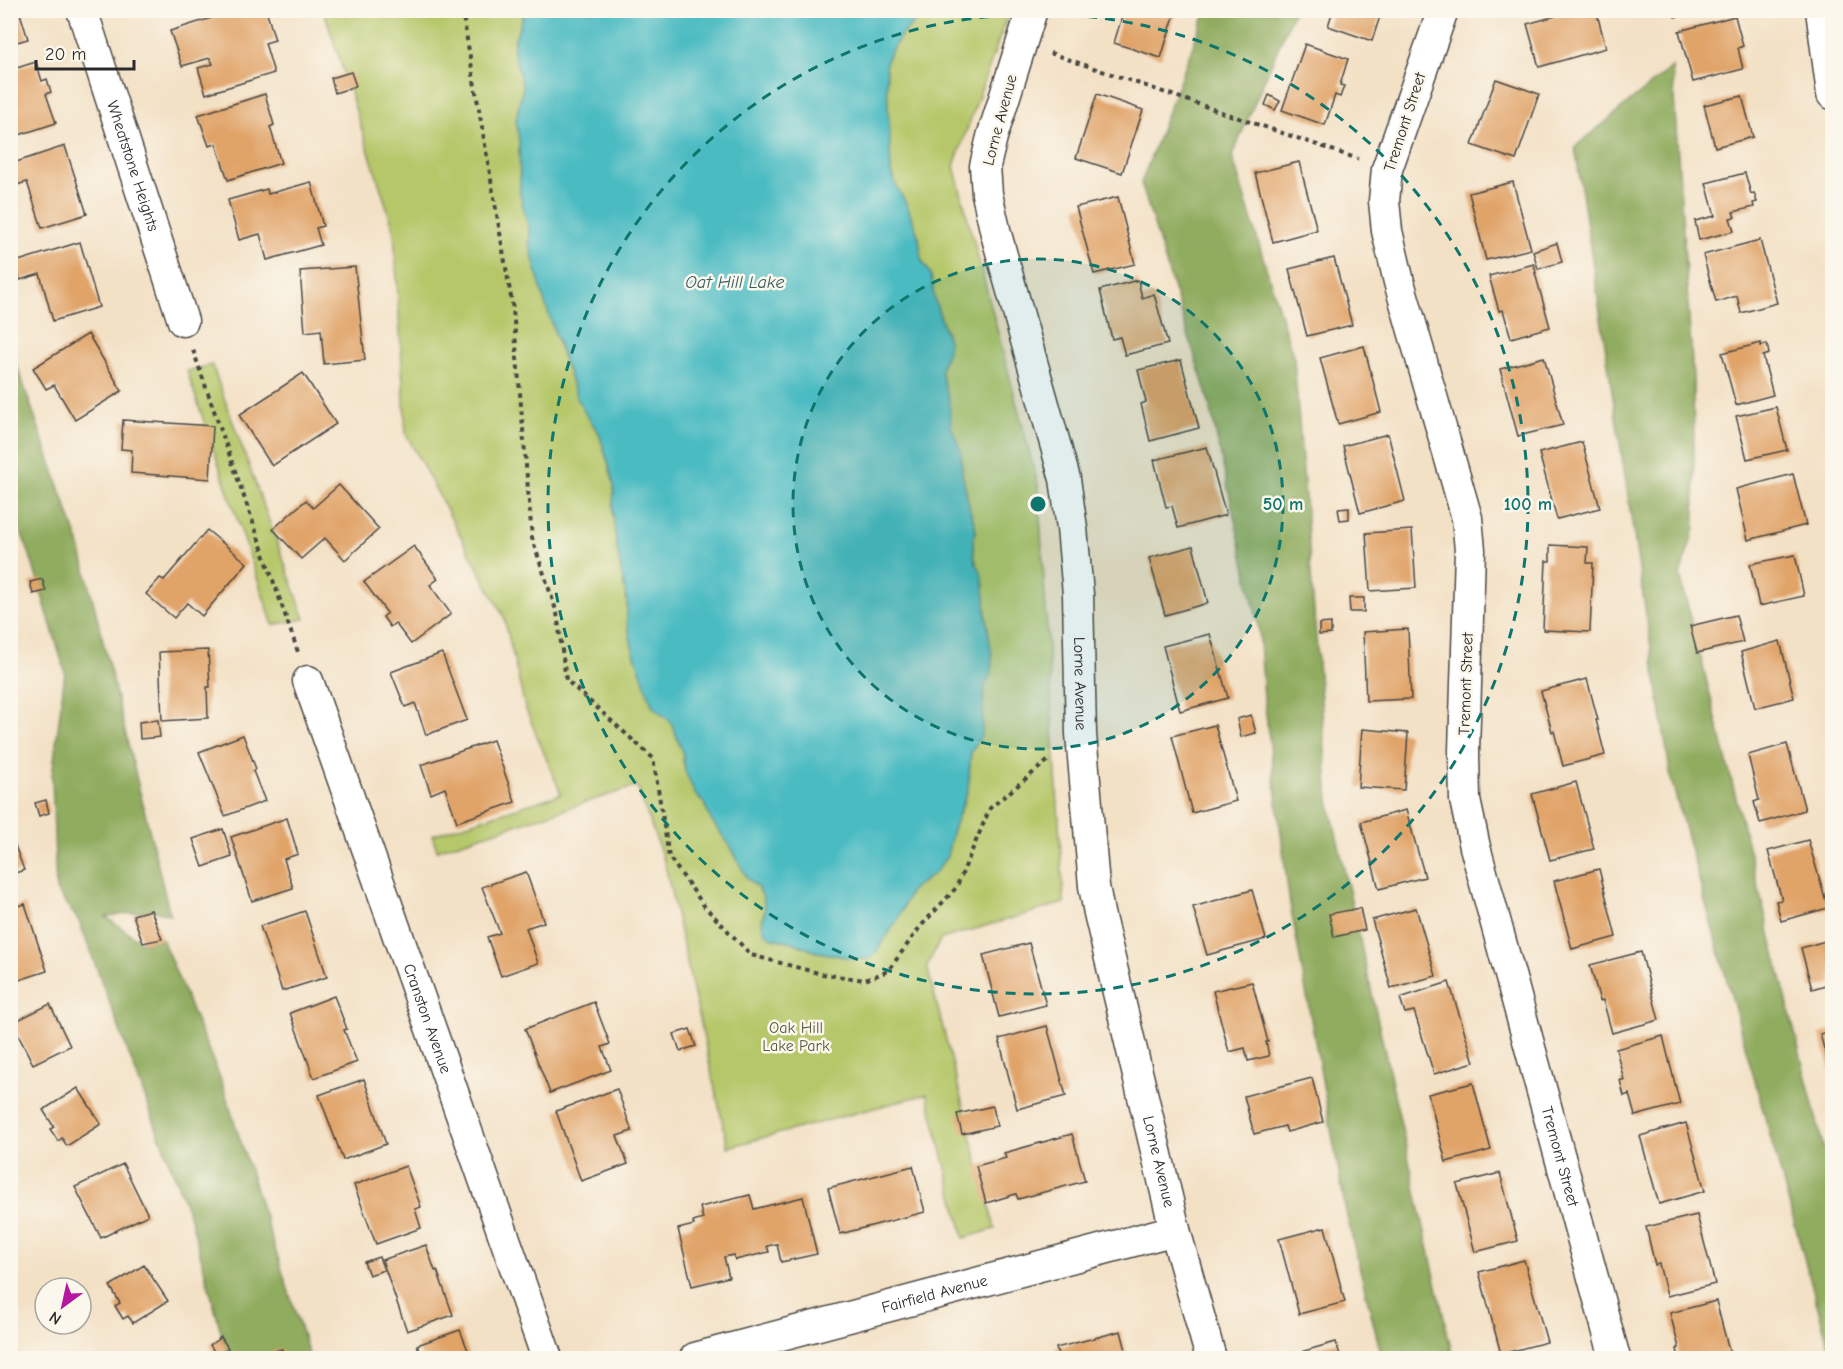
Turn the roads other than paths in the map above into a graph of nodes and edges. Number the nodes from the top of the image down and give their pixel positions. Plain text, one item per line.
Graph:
1 (82, 10) edge
2 (1032, 10) edge
3 (1443, 10) edge
4 (1821, 10) edge
5 (1833, 94) edge
6 (183, 321) road end
7 (308, 681) road end
8 (1175, 1230) junction
9 (547, 1359) edge
10 (695, 1359) edge
11 (1211, 1359) edge
12 (1615, 1359) edge

1 - 6 street, Wheatstone Heights
2 - 8 street, Lorne Avenue
3 - 12 street, Tremont Street
4 - 5 street
7 - 9 street, Cranston Avenue
8 - 10 street, Fairfield Avenue
8 - 11 street, Lorne Avenue

